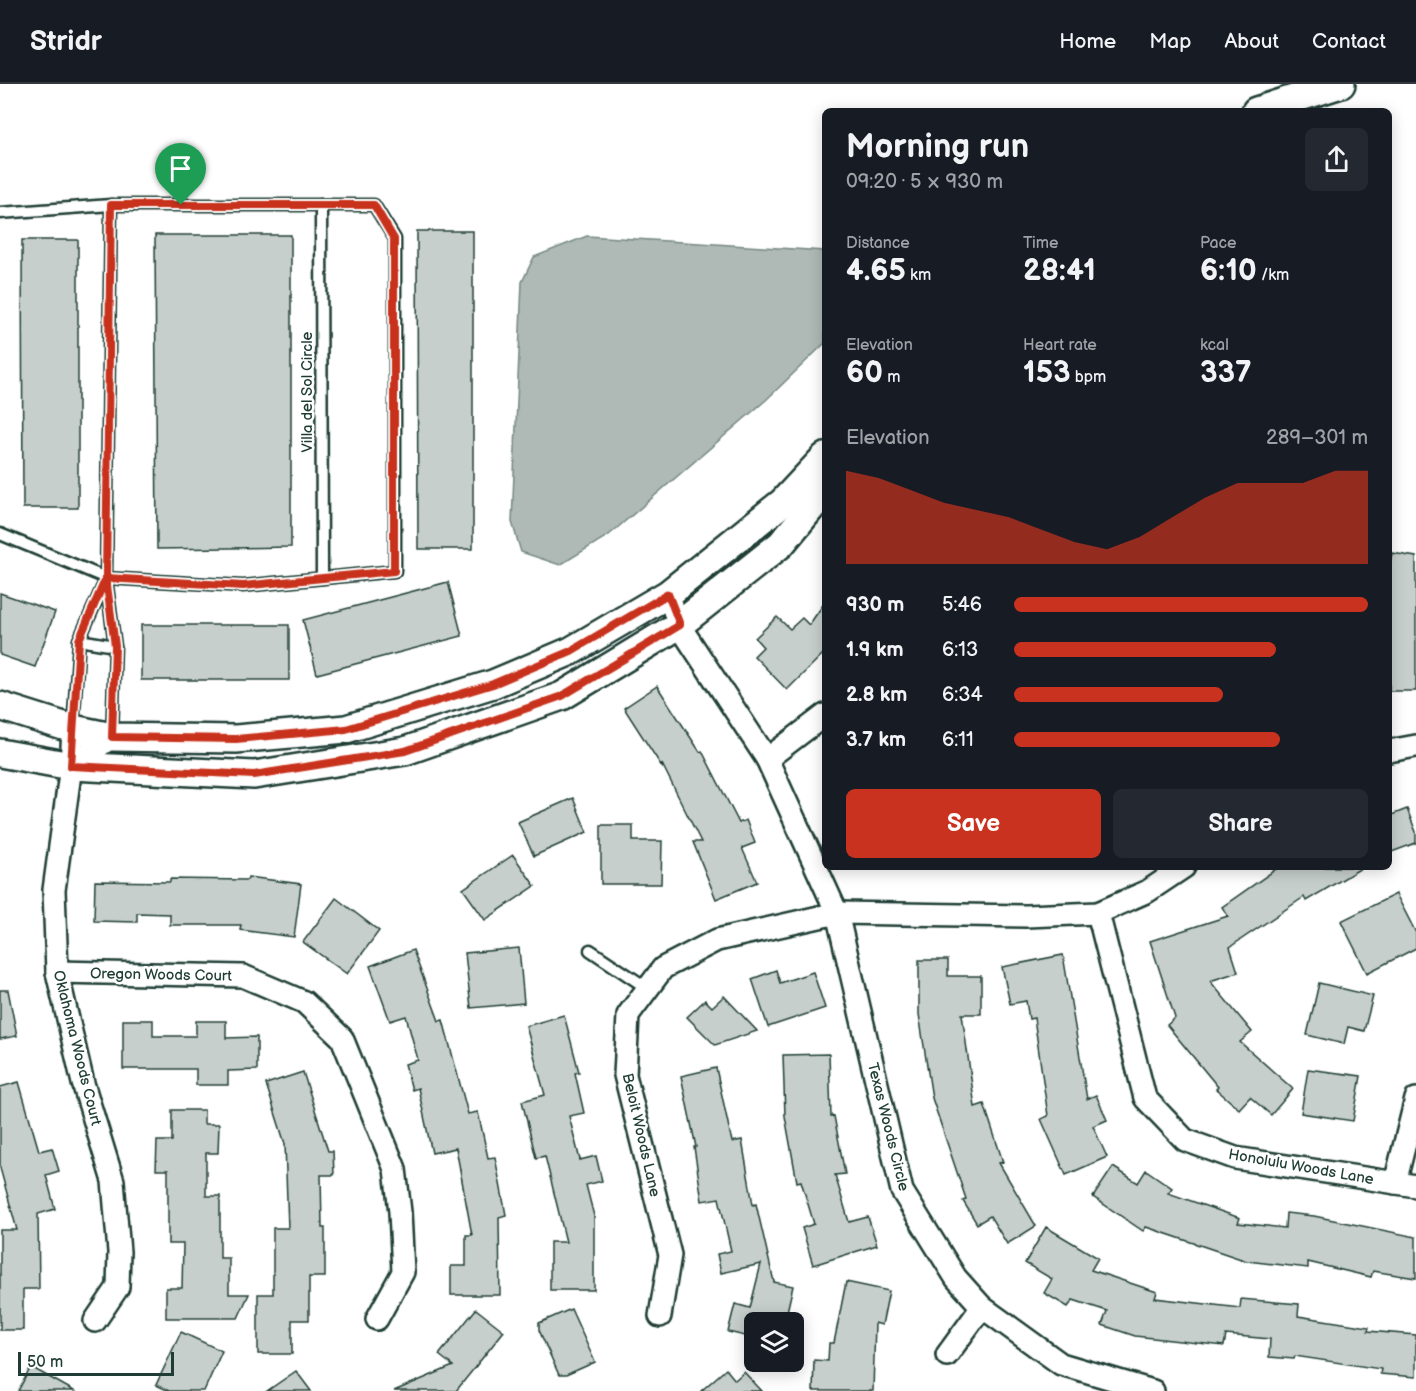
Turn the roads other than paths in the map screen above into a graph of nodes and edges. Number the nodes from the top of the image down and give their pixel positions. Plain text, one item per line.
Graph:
1 (1341, 84) edge
2 (1265, 108) edge
3 (111, 205) junction
4 (321, 205) junction
5 (0, 213) edge
6 (822, 460) edge
7 (822, 495) edge
8 (0, 534) edge
9 (106, 578) junction
10 (322, 578) junction
11 (668, 594) junction
12 (680, 625) junction
13 (79, 640) junction
14 (115, 646) junction
15 (0, 706) edge
16 (822, 718) edge
17 (73, 729) junction
18 (112, 737) junction
19 (1416, 746) edge
20 (1392, 750) edge
21 (0, 753) edge
22 (767, 759) junction
23 (71, 766) junction
24 (1180, 870) edge
25 (837, 913) junction
26 (1098, 913) junction
27 (590, 950) dead end
28 (57, 972) junction
29 (647, 988) junction
30 (1416, 1099) edge
31 (1406, 1185) edge
32 (982, 1307) junction
33 (660, 1316) dead end
34 (376, 1319) dead end
35 (95, 1322) dead end
36 (947, 1355) dead end
37 (1153, 1391) edge

1 - 2 street
3 - 4 lane
3 - 5 lane
3 - 9 lane
4 - 10 lane, Villa del Sol Circle
4 - 10 lane
6 - 11 street
7 - 12 street
8 - 9 lane
9 - 10 lane
9 - 13 lane
9 - 14 lane
11 - 12 street, Texas Woods Circle
11 - 18 street
12 - 22 street, Texas Woods Circle
12 - 23 street
13 - 14 lane
13 - 17 lane
14 - 18 lane
15 - 17 street
16 - 22 street
17 - 18 street
17 - 23 street, Oklahoma Woods Court
18 - 23 street
19 - 20 street
21 - 23 street
22 - 25 street, Texas Woods Circle
23 - 28 street, Oklahoma Woods Court
24 - 26 street
25 - 26 street
25 - 29 street, Beloit Woods Lane
25 - 32 street, Texas Woods Circle
26 - 31 street, Honolulu Woods Lane
27 - 29 lane
28 - 34 street, Oregon Woods Court
28 - 35 street, Oklahoma Woods Court
29 - 33 street, Beloit Woods Lane
30 - 31 street
32 - 36 street
32 - 37 street, Texas Woods Circle

